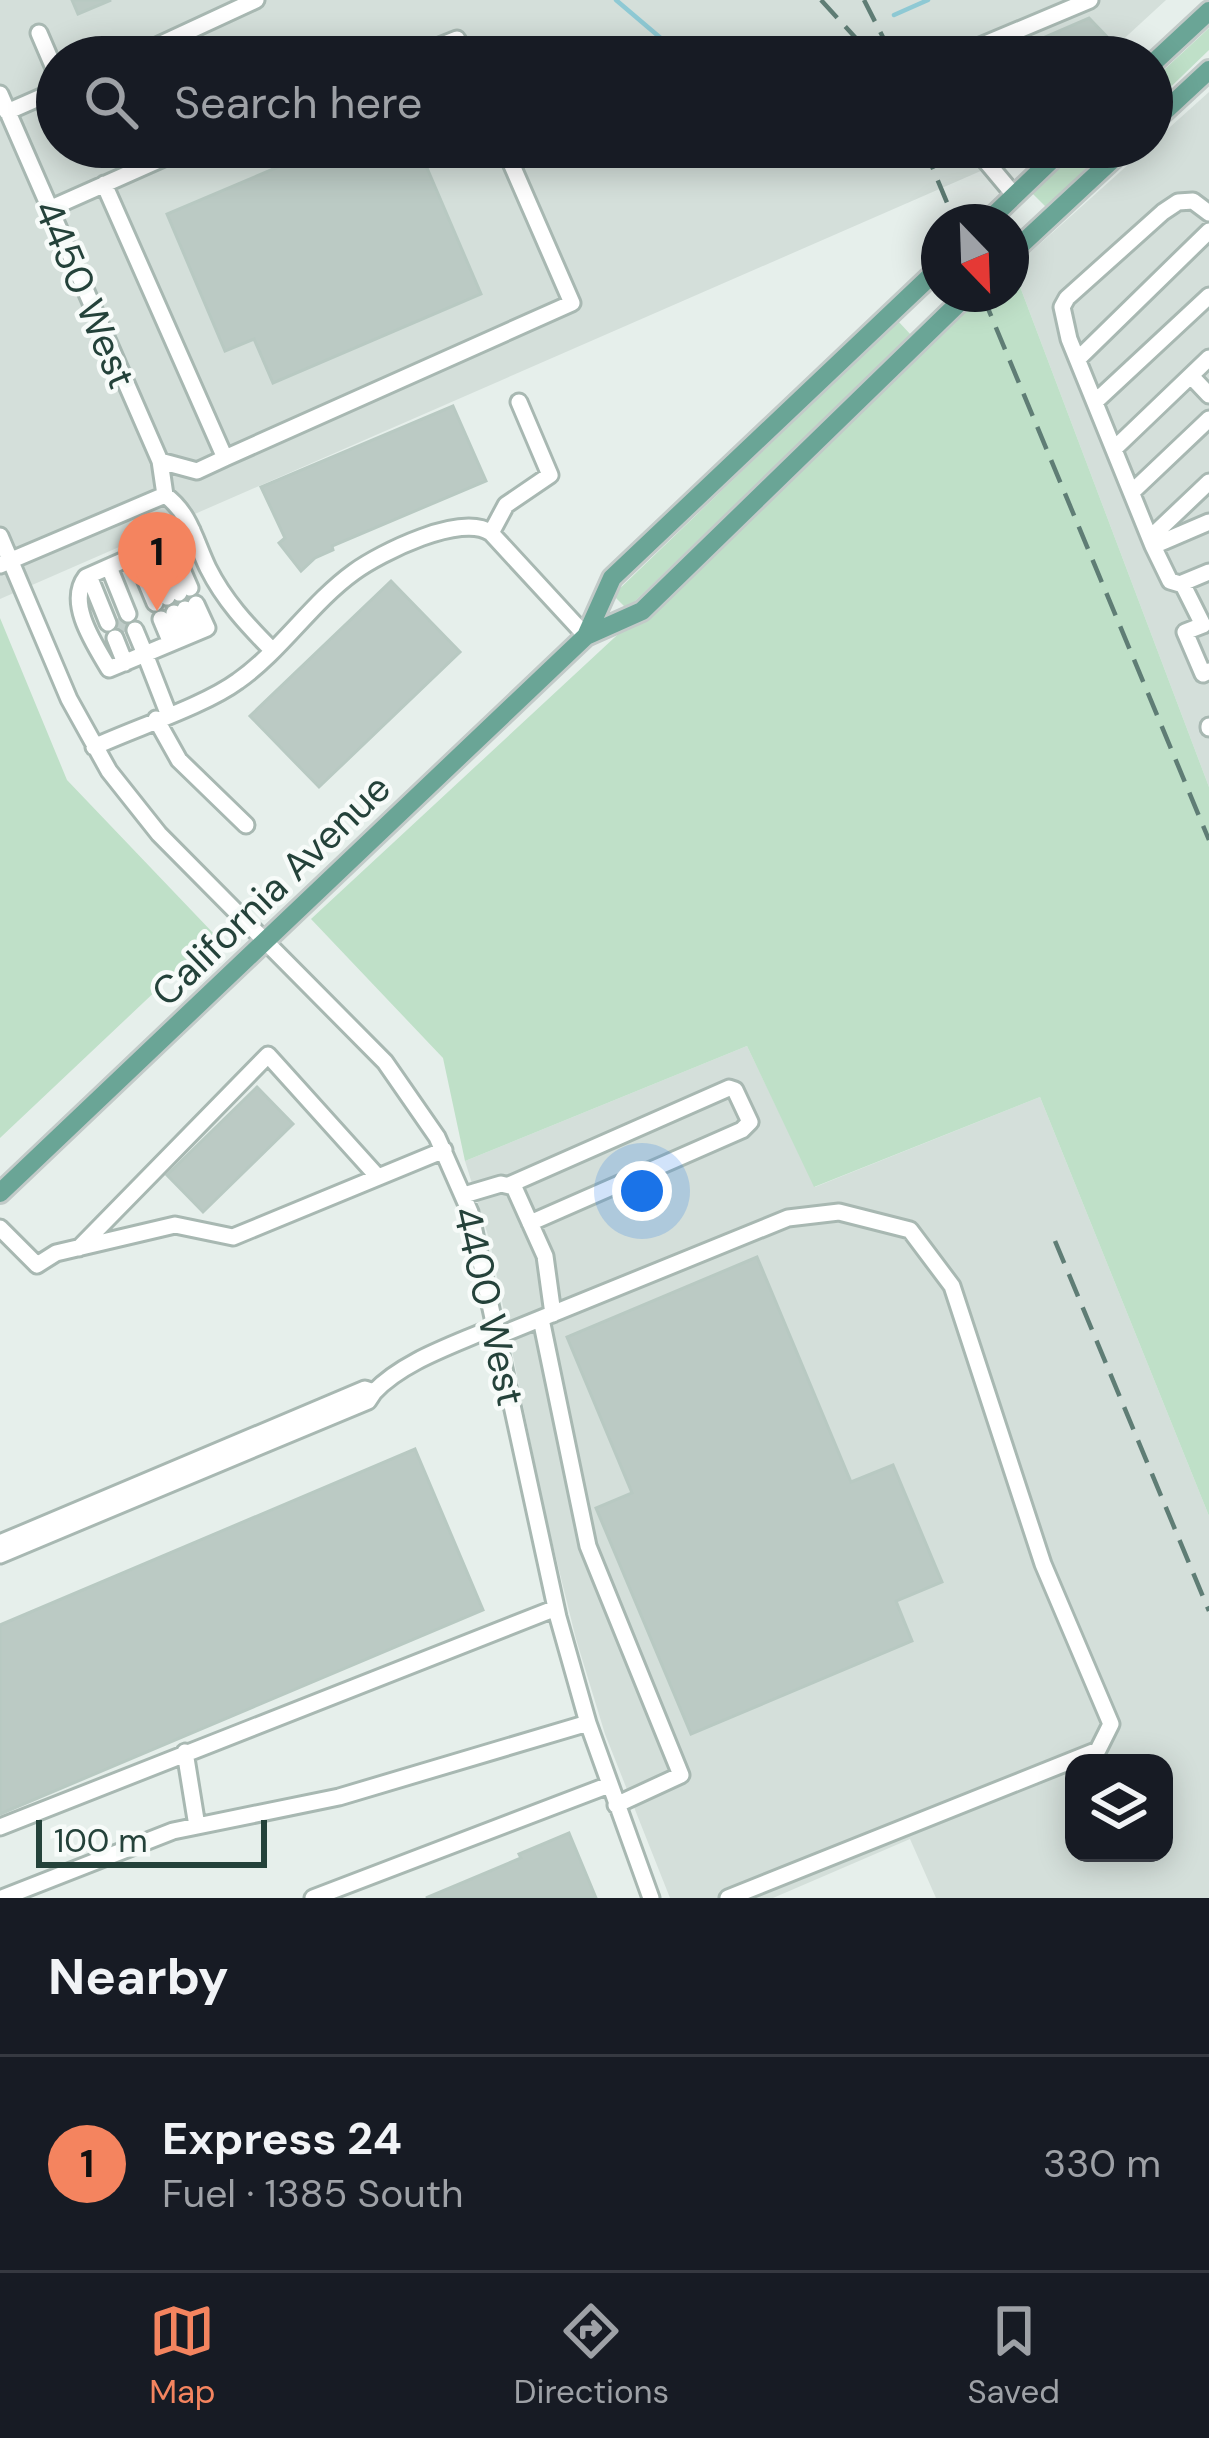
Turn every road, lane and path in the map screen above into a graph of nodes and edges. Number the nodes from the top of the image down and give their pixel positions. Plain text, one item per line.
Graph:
1 (256, 0) edge
2 (1090, 0) edge
3 (1209, 11) edge
4 (39, 33) dead end
5 (40, 36) edge
6 (178, 36) edge
7 (1004, 36) edge
8 (1173, 44) edge
9 (1209, 70) edge
10 (0, 94) edge
11 (36, 99) edge
12 (1173, 103) edge
13 (8, 112) junction
14 (134, 168) edge
15 (513, 168) edge
16 (992, 168) edge
17 (1044, 168) edge
18 (1103, 168) edge
19 (104, 184) junction
20 (1015, 196) junction
21 (1006, 204) edge
22 (49, 208) junction
23 (1209, 213) edge
24 (1209, 231) edge
25 (1029, 237) edge
26 (921, 285) edge
27 (1209, 296) edge
28 (949, 312) edge
29 (1209, 358) edge
30 (1078, 359) junction
31 (1191, 376) junction
32 (1209, 395) edge
33 (519, 402) dead end
34 (1095, 402) junction
35 (1209, 419) edge
36 (1114, 448) junction
37 (225, 458) junction
38 (160, 461) junction
39 (1209, 482) edge
40 (1132, 493) junction
41 (165, 495) junction
42 (1209, 522) edge
43 (192, 530) junction
44 (490, 533) junction
45 (0, 536) edge
46 (1152, 542) junction
47 (153, 548) junction
48 (5, 563) edge
49 (99, 571) junction
50 (1209, 572) edge
51 (1183, 583) junction
52 (176, 603) junction
53 (1206, 624) edge
54 (586, 635) junction
55 (184, 638) junction
56 (272, 650) junction
57 (135, 658) junction
58 (1209, 671) edge
59 (162, 716) junction
60 (94, 746) junction
61 (246, 825) dead end
62 (266, 940) junction
63 (443, 1150) junction
64 (378, 1177) junction
65 (509, 1185) junction
66 (0, 1192) edge
67 (464, 1195) junction
68 (530, 1223) junction
69 (0, 1228) edge
70 (79, 1248) junction
71 (547, 1316) junction
72 (497, 1331) junction
73 (374, 1392) junction
74 (0, 1543) edge
75 (0, 1555) edge
76 (556, 1608) junction
77 (588, 1723) junction
78 (185, 1752) junction
79 (609, 1785) junction
80 (616, 1804) junction
81 (197, 1826) junction
82 (0, 1827) edge
83 (2, 1898) edge
84 (313, 1898) edge
85 (650, 1898) edge
86 (728, 1898) edge

1 - 6 street
2 - 7 street
3 - 8 main road
4 - 5 street
9 - 12 main road
10 - 13 street, 4450 West
11 - 13 street
13 - 22 street, 4450 West
14 - 19 street
15 - 37 street
16 - 20 street
17 - 20 main road
18 - 25 main road
19 - 22 street
19 - 37 street
20 - 21 main road
22 - 38 street, 4450 West
23 - 30 street
24 - 30 street
26 - 54 main road, California Avenue
27 - 34 street
28 - 54 main road, California Avenue
29 - 31 street
30 - 34 street
31 - 32 street
31 - 36 street
33 - 44 street
34 - 36 street
35 - 40 street
36 - 40 street
37 - 38 street
38 - 41 street, 4450 West
39 - 46 street
40 - 46 street
41 - 43 street
41 - 48 street
42 - 46 street
43 - 47 street
43 - 56 street
44 - 54 street
44 - 56 street
45 - 48 street, 4400 West
46 - 51 street
47 - 49 street
47 - 52 street
47 - 52 street
48 - 60 street, 4400 West
49 - 57 street
49 - 57 street
50 - 51 street
51 - 53 street
52 - 55 street
52 - 55 street
53 - 58 street
54 - 62 main road, California Avenue
55 - 57 street
56 - 59 street
57 - 59 street
59 - 60 street
59 - 61 street
60 - 62 street, 4400 West
62 - 63 street, 4400 West
62 - 66 main road, California Avenue
63 - 64 street
63 - 67 street, 4400 West
64 - 70 street
64 - 70 street
65 - 67 street
65 - 68 street
65 - 68 street
67 - 72 street, 4400 West
68 - 71 street
69 - 70 street
71 - 72 street
71 - 80 street
71 - 86 street
72 - 73 street
72 - 76 street, 4400 West
73 - 74 street
73 - 75 street
76 - 77 street, 4400 West
76 - 78 street
77 - 79 street, 4400 West
77 - 81 street
78 - 81 street
78 - 82 street
79 - 80 street, 4400 West
79 - 84 street
80 - 85 street, 4400 West
81 - 83 street

